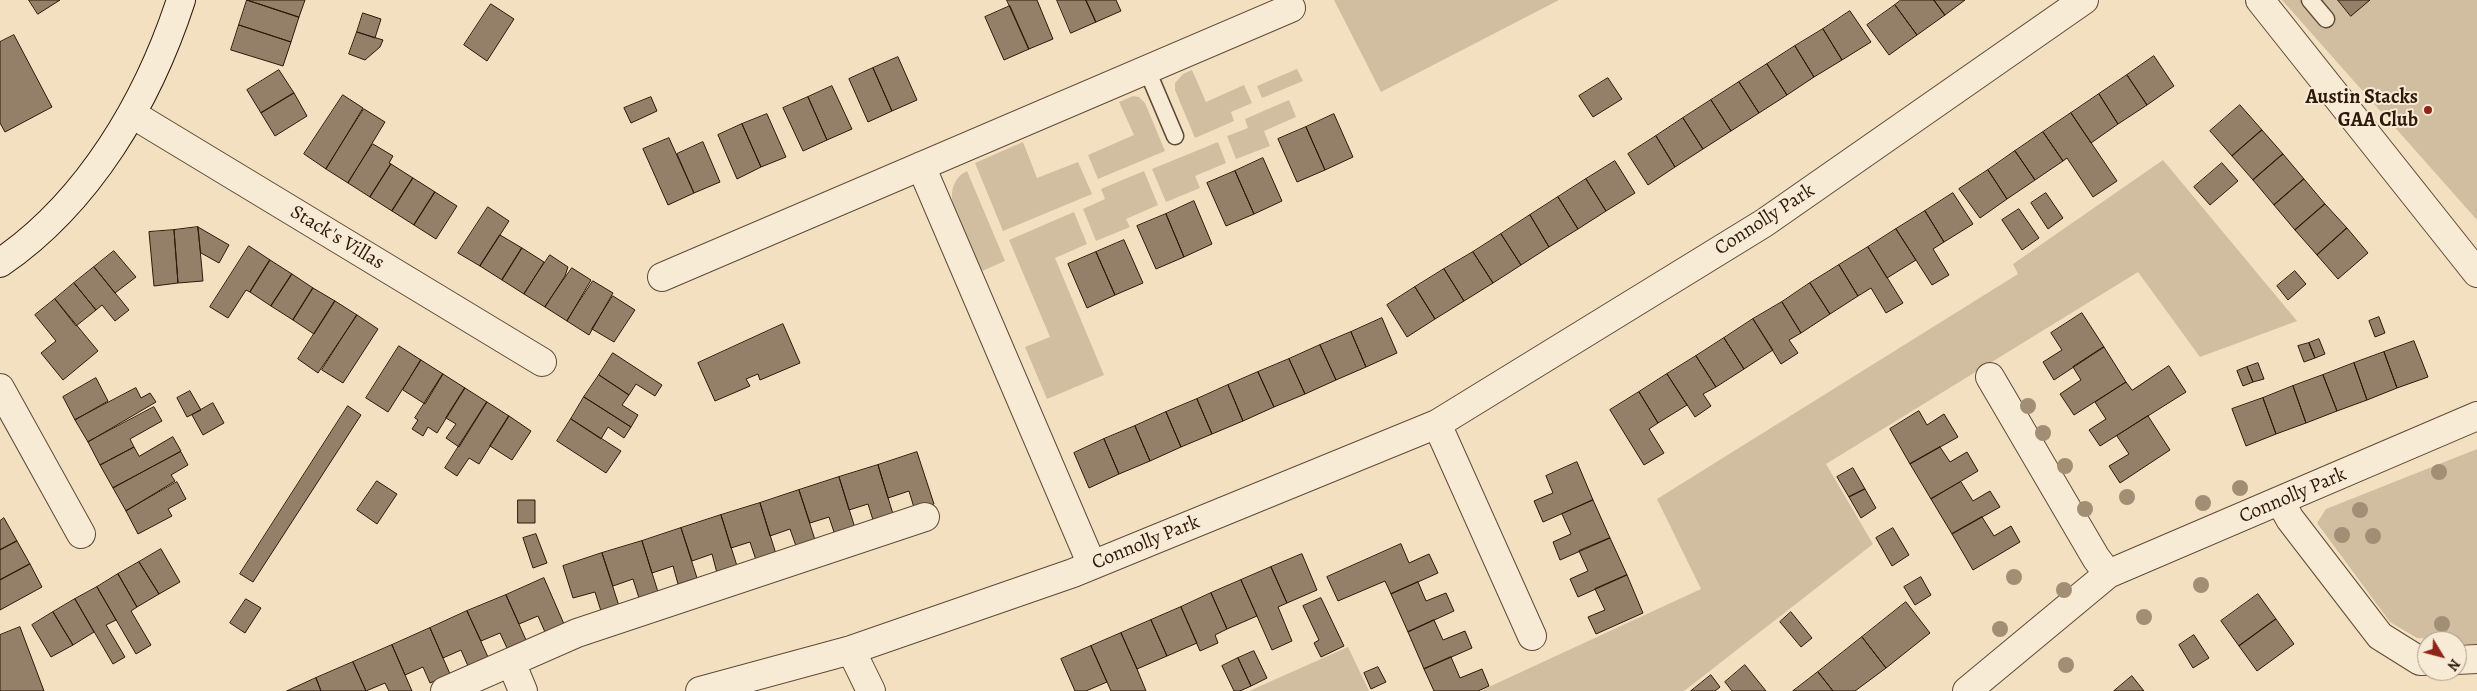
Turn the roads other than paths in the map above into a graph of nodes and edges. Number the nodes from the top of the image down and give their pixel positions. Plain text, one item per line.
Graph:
1 (181, 0) edge
2 (2084, 0) edge
3 (2260, 0) edge
4 (2310, 0) edge
5 (1291, 8) dead end
6 (2326, 19) dead end
7 (1148, 70) junction
8 (132, 114) junction
9 (1175, 136) dead end
10 (921, 166) junction
11 (0, 263) edge
12 (2477, 273) edge
13 (662, 277) dead end
14 (542, 362) dead end
15 (1990, 377) dead end
16 (0, 388) edge
17 (2477, 416) edge
18 (1437, 424) junction
19 (2280, 502) junction
20 (925, 517) dead end
21 (81, 534) dead end
22 (1092, 566) junction
23 (2108, 574) junction
24 (1532, 636) dead end
25 (851, 650) junction
26 (2417, 659) edge
27 (511, 662) junction
28 (1983, 686) edge
29 (445, 691) edge
30 (523, 691) edge
31 (700, 691) edge
32 (871, 691) edge

1 - 8 street
2 - 18 street, Connolly Park
3 - 12 street
4 - 6 lane
5 - 7 street
7 - 9 lane
7 - 10 street
8 - 11 street
8 - 14 street, Stack's Villas
10 - 13 street
10 - 22 street
15 - 23 street
16 - 21 street
17 - 19 street, Connolly Park
18 - 22 street, Connolly Park
18 - 24 street
19 - 23 street, Connolly Park
19 - 26 street
20 - 27 street
22 - 25 street, Connolly Park
23 - 28 street, Connolly Park
25 - 31 street, Connolly Park
25 - 32 street
27 - 29 street
27 - 30 street

